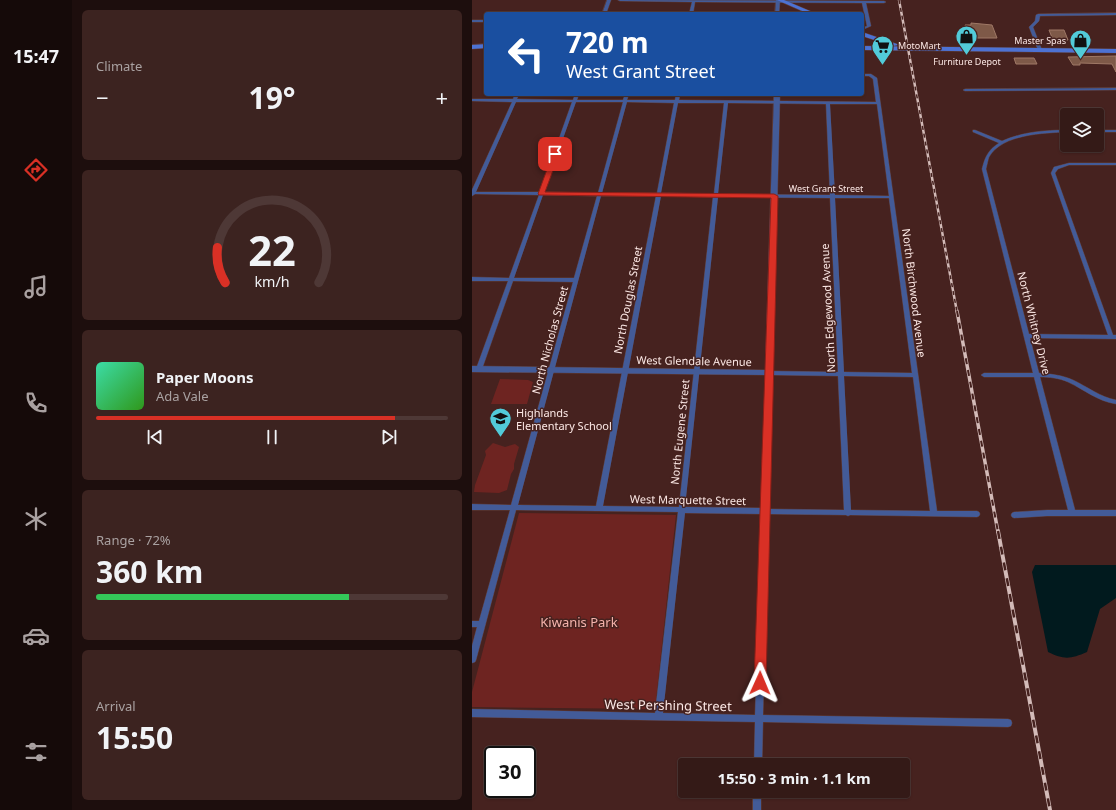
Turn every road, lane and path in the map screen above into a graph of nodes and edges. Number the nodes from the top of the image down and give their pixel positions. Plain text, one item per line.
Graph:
1 (609, 0) edge
2 (620, 0) edge
3 (694, 0) edge
4 (780, 1) edge
5 (844, 1) edge
6 (864, 2) junction
7 (884, 2) dead end
8 (605, 12) edge
9 (691, 12) edge
10 (777, 12) edge
11 (809, 12) edge
12 (1116, 14) edge
13 (472, 21) edge
14 (484, 22) edge
15 (864, 28) edge
16 (864, 35) edge
17 (473, 45) edge
18 (484, 46) edge
19 (891, 47) junction
20 (864, 49) edge
21 (864, 49) edge
22 (949, 49) junction
23 (1040, 50) junction
24 (1116, 50) edge
25 (864, 75) edge
26 (1116, 89) edge
27 (965, 90) dead end
28 (517, 96) edge
29 (576, 96) edge
30 (626, 96) edge
31 (678, 96) edge
32 (777, 96) edge
33 (472, 100) edge
34 (514, 100) junction
35 (574, 101) junction
36 (625, 101) junction
37 (676, 102) junction
38 (726, 102) junction
39 (777, 102) junction
40 (828, 103) junction
41 (879, 103) junction
42 (974, 131) dead end
43 (1060, 131) edge
44 (1104, 131) edge
45 (1116, 131) edge
46 (1002, 143) junction
47 (1116, 164) edge
48 (472, 194) edge
49 (541, 194) junction
50 (599, 194) junction
51 (658, 195) junction
52 (716, 196) junction
53 (774, 196) junction
54 (833, 197) junction
55 (891, 197) junction
56 (472, 279) edge
57 (510, 280) junction
58 (576, 280) junction
59 (1028, 336) junction
60 (1114, 337) edge
61 (475, 369) edge
62 (552, 370) junction
63 (625, 371) junction
64 (697, 372) junction
65 (769, 373) junction
66 (841, 374) junction
67 (915, 375) junction
68 (984, 375) dead end
69 (1037, 376) junction
70 (1116, 402) edge
71 (472, 507) edge
72 (514, 508) junction
73 (599, 509) junction
74 (682, 510) junction
75 (765, 512) junction
76 (1072, 512) junction
77 (848, 513) junction
78 (1116, 513) edge
79 (934, 514) junction
80 (976, 514) dead end
81 (1014, 515) dead end
82 (472, 624) edge
83 (482, 624) junction
84 (472, 660) edge
85 (472, 713) edge
86 (659, 716) junction
87 (759, 719) junction
88 (1008, 723) dead end
89 (758, 758) edge
90 (757, 798) edge
91 (757, 810) edge

1 - 8 street
2 - 3 street
3 - 4 street
3 - 9 street
4 - 5 street
4 - 10 street
4 - 11 main road
5 - 6 street
6 - 7 street
6 - 15 street
12 - 23 street
13 - 14 street
16 - 19 main road
17 - 18 main road
19 - 20 main road
19 - 21 main road
19 - 22 main road
19 - 22 main road
22 - 23 main road
23 - 24 main road
25 - 41 street, North Birchwood Avenue
26 - 27 street
28 - 34 street
29 - 35 street
30 - 36 street, North Nicholas Street
31 - 37 street, North Douglas Street
32 - 39 street
33 - 34 street
34 - 35 street
34 - 48 street
35 - 36 street
35 - 49 street
36 - 37 street
36 - 50 street, North Nicholas Street
37 - 38 street
37 - 51 street, North Douglas Street
38 - 39 street
38 - 52 street, North Eugene Street
39 - 40 street
39 - 53 street
40 - 41 street
40 - 54 street, North Edgewood Avenue
41 - 55 street, North Birchwood Avenue
42 - 46 street
43 - 46 street
44 - 45 street
46 - 59 street, North Whitney Drive
47 - 60 street
48 - 49 street, West Grant Street
49 - 50 street, West Grant Street
49 - 57 street
50 - 51 street, West Grant Street
50 - 58 street, North Nicholas Street
51 - 52 street, West Grant Street
51 - 63 street, North Douglas Street
52 - 53 street, West Grant Street
52 - 64 street, North Eugene Street
53 - 54 street, West Grant Street
53 - 65 street
54 - 55 street, West Grant Street
54 - 66 street, North Edgewood Avenue
55 - 67 street, North Birchwood Avenue
56 - 57 street
57 - 58 street
57 - 61 street
58 - 62 street, North Nicholas Street
59 - 60 street
59 - 69 street, North Whitney Drive
61 - 62 street, West Glendale Avenue
62 - 63 street, West Glendale Avenue
62 - 72 street, North Nicholas Street
63 - 64 street, West Glendale Avenue
63 - 73 street, North Douglas Street
64 - 65 street, West Glendale Avenue
64 - 74 street, North Eugene Street
65 - 66 street, West Glendale Avenue
65 - 75 street
66 - 67 street, West Glendale Avenue
66 - 77 street, North Edgewood Avenue
67 - 79 street, North Birchwood Avenue
68 - 69 street
69 - 70 street
69 - 76 street, North Whitney Drive
71 - 72 street, West Marquette Street
72 - 73 street, West Marquette Street
72 - 83 street, North Nicholas Street
73 - 74 street, West Marquette Street
74 - 75 street, West Marquette Street
74 - 86 street, North Eugene Street
75 - 77 street, West Marquette Street
75 - 87 street
76 - 78 street
76 - 81 street
77 - 79 street, West Marquette Street
79 - 80 street, West Marquette Street
82 - 83 street
83 - 84 street, North Nicholas Street
85 - 86 street, West Pershing Street
86 - 87 street, West Pershing Street
87 - 88 street, West Pershing Street
87 - 89 street
90 - 91 street

